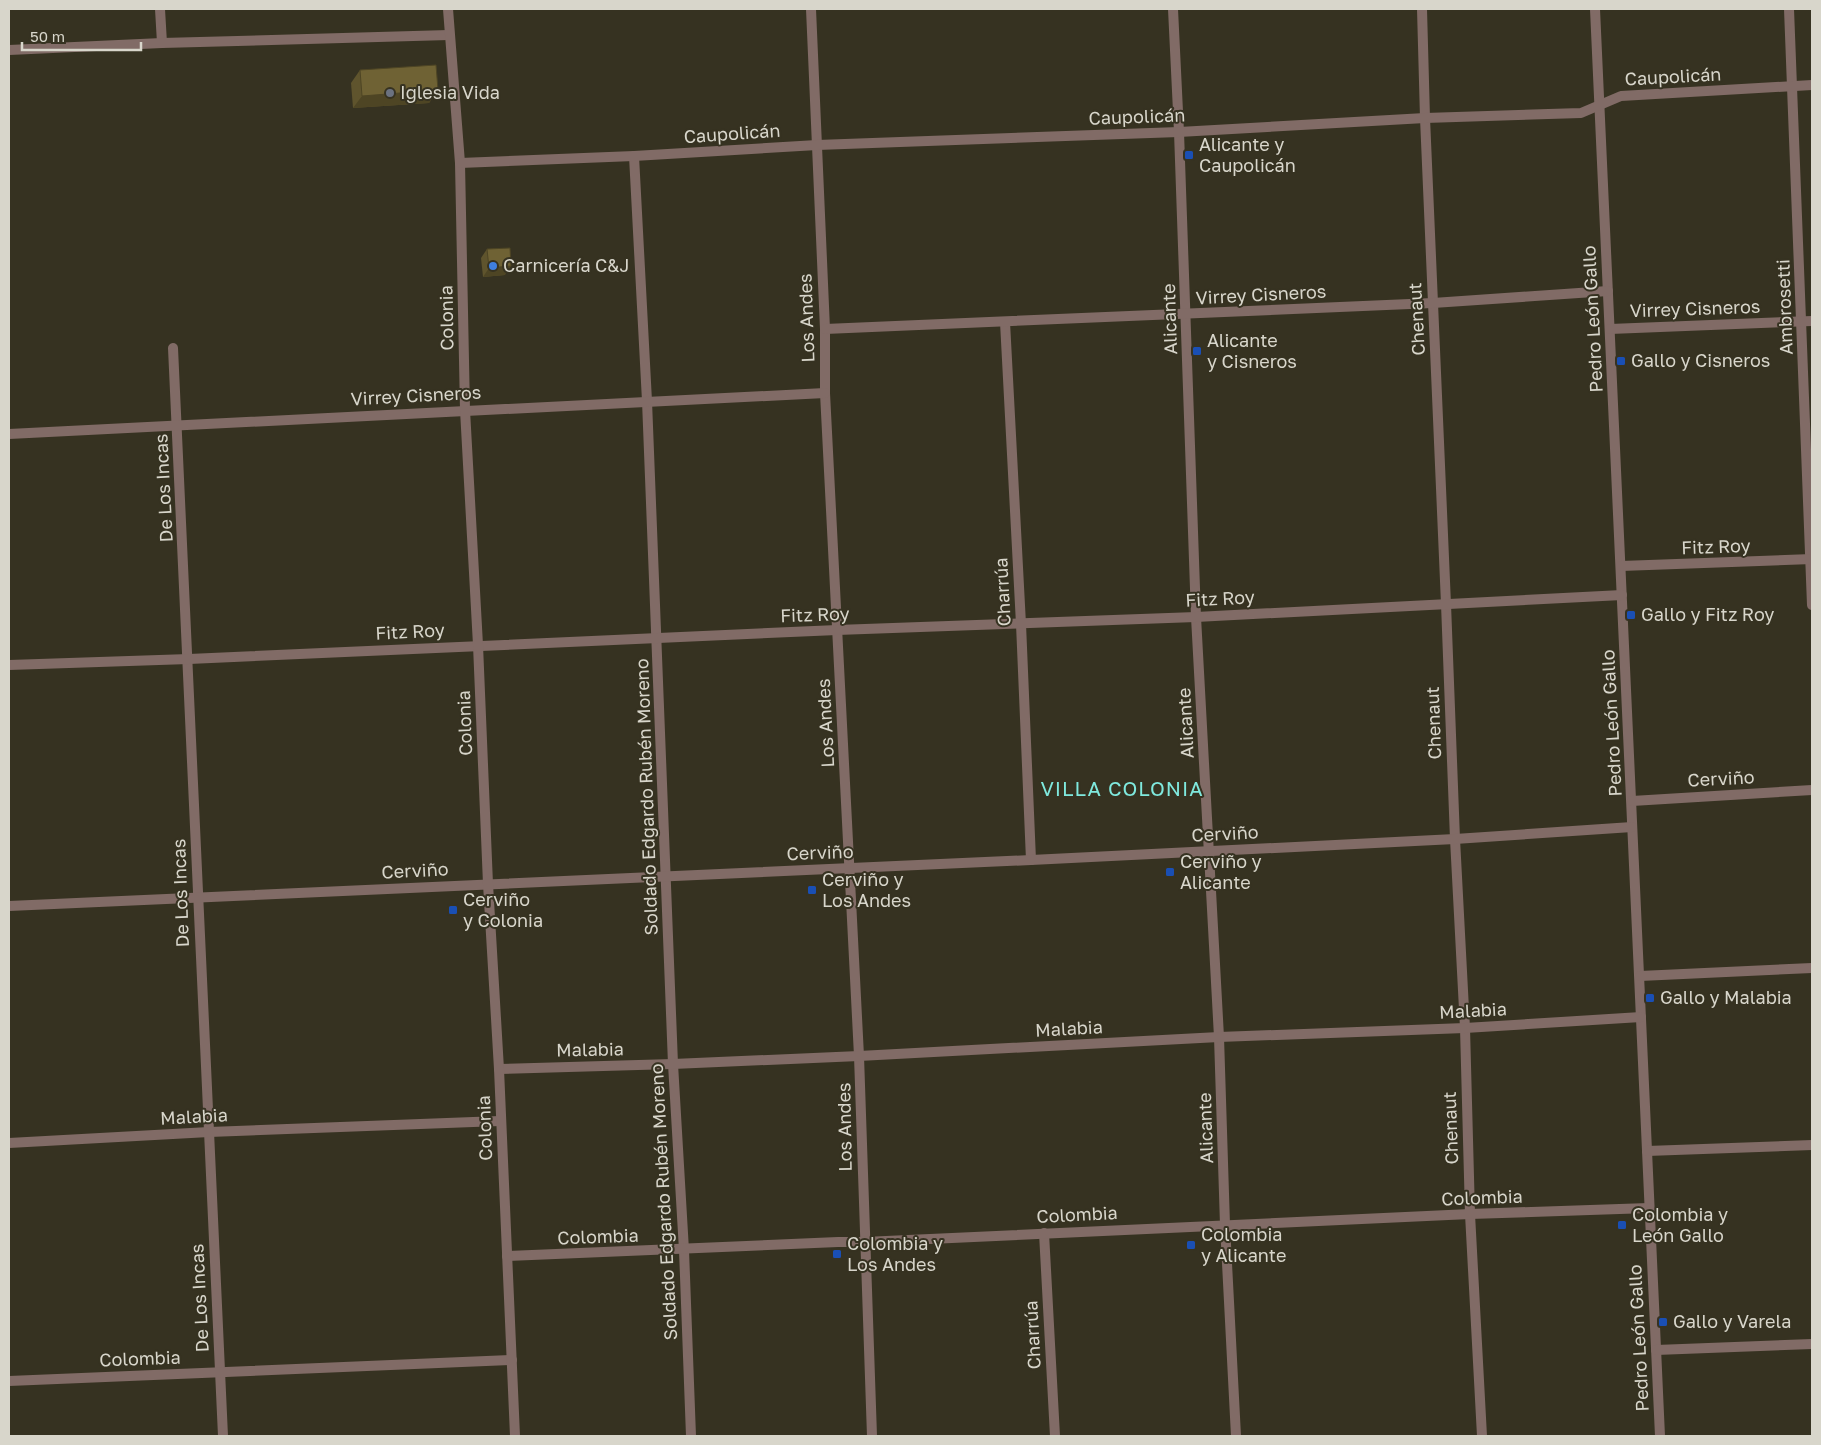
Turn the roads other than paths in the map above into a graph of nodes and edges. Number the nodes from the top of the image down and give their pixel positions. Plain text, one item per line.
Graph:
1 (160, 9) edge
2 (448, 9) edge
3 (812, 9) edge
4 (1173, 9) edge
5 (1422, 9) edge
6 (1595, 9) edge
7 (1789, 9) edge
8 (449, 35) junction
9 (162, 43) junction
10 (9, 50) edge
11 (1812, 85) edge
12 (1793, 86) junction
13 (1599, 105) junction
14 (1425, 118) junction
15 (1179, 132) junction
16 (816, 145) junction
17 (634, 156) junction
18 (460, 163) junction
19 (1608, 291) junction
20 (1433, 303) junction
21 (1186, 315) junction
22 (1807, 321) edge
23 (1005, 322) junction
24 (825, 329) junction
25 (1610, 329) junction
26 (173, 348) dead end
27 (825, 393) junction
28 (647, 401) junction
29 (465, 410) junction
30 (177, 425) junction
31 (9, 434) edge
32 (1811, 559) edge
33 (1621, 566) junction
34 (1622, 594) junction
35 (1446, 604) junction
36 (1812, 605) edge
37 (1196, 617) junction
38 (1021, 624) junction
39 (838, 630) junction
40 (656, 638) junction
41 (478, 645) junction
42 (189, 659) junction
43 (9, 664) edge
44 (1812, 790) edge
45 (1632, 800) junction
46 (1632, 827) junction
47 (1455, 839) junction
48 (1209, 851) junction
49 (1031, 860) junction
50 (850, 868) junction
51 (666, 875) junction
52 (488, 884) junction
53 (198, 898) junction
54 (9, 906) edge
55 (1812, 968) edge
56 (1640, 976) junction
57 (1641, 1017) junction
58 (1465, 1028) junction
59 (1219, 1037) junction
60 (859, 1056) junction
61 (673, 1064) junction
62 (498, 1069) junction
63 (500, 1121) junction
64 (208, 1132) junction
65 (9, 1143) edge
66 (1812, 1145) edge
67 (1647, 1151) junction
68 (1649, 1208) junction
69 (1470, 1214) junction
70 (1225, 1225) junction
71 (1044, 1233) junction
72 (864, 1242) junction
73 (684, 1250) junction
74 (507, 1256) junction
75 (1812, 1344) edge
76 (1656, 1350) junction
77 (512, 1360) junction
78 (220, 1372) junction
79 (9, 1381) edge
80 (223, 1436) edge
81 (515, 1436) edge
82 (691, 1436) edge
83 (872, 1436) edge
84 (1055, 1436) edge
85 (1236, 1436) edge
86 (1482, 1436) edge
87 (1660, 1436) edge

1 - 9 street
2 - 8 street, Colonia
3 - 16 street, Los Andes
4 - 15 street, Alicante
5 - 14 street, Chenaut
6 - 13 street, Pedro León Gallo
7 - 12 street, Ambrosetti
8 - 9 street
8 - 18 street, Colonia
9 - 10 street
11 - 12 street, Caupolicán
12 - 13 street, Caupolicán
12 - 22 street, Ambrosetti
13 - 14 street, Caupolicán
13 - 19 street, Pedro León Gallo
14 - 15 street, Caupolicán
14 - 20 street, Chenaut
15 - 16 street, Caupolicán
15 - 21 street, Alicante
16 - 17 street, Caupolicán
16 - 24 street, Los Andes
17 - 18 street, Caupolicán
17 - 28 street, Soldado Edgardo Rubén Moreno
18 - 29 street, Colonia
19 - 20 street, Virrey Cisneros
19 - 25 street, Pedro León Gallo
20 - 21 street, Virrey Cisneros
20 - 35 street, Chenaut
21 - 23 street, Virrey Cisneros
21 - 37 street, Alicante
22 - 25 street, Virrey Cisneros
22 - 32 street, Ambrosetti
23 - 24 street, Virrey Cisneros
23 - 38 street, Charrúa
24 - 27 street, Los Andes
25 - 33 street, Pedro León Gallo
26 - 30 street, De Los Incas
27 - 28 street, Virrey Cisneros
27 - 39 street, Los Andes
28 - 29 street, Virrey Cisneros
28 - 40 street, Soldado Edgardo Rubén Moreno
29 - 30 street, Virrey Cisneros
29 - 41 street, Colonia
30 - 31 street, Virrey Cisneros
30 - 42 street, De Los Incas
32 - 33 street, Fitz Roy
32 - 36 street, Ambrosetti
33 - 34 street, Pedro León Gallo
34 - 35 street, Fitz Roy
34 - 45 street, Pedro León Gallo
35 - 37 street, Fitz Roy
35 - 47 street, Chenaut
37 - 38 street, Fitz Roy
37 - 48 street, Alicante
38 - 39 street, Fitz Roy
38 - 49 street, Charrúa
39 - 40 street, Fitz Roy
39 - 50 street, Los Andes
40 - 41 street, Fitz Roy
40 - 51 street, Soldado Edgardo Rubén Moreno
41 - 42 street, Fitz Roy
41 - 52 street, Colonia
42 - 43 street, Fitz Roy
42 - 53 street, De Los Incas
44 - 45 street, Cerviño
45 - 46 street, Pedro León Gallo
46 - 47 street, Cerviño
46 - 56 street, Pedro León Gallo
47 - 48 street, Cerviño
47 - 58 street, Chenaut
48 - 49 street, Cerviño
48 - 59 street, Alicante
49 - 50 street, Cerviño
50 - 51 street, Cerviño
50 - 60 street, Los Andes
51 - 52 street, Cerviño
51 - 61 street, Soldado Edgardo Rubén Moreno
52 - 53 street, Cerviño
52 - 62 street, Colonia
53 - 54 street, Cerviño
53 - 64 street, De Los Incas
55 - 56 street
56 - 57 street, Pedro León Gallo
57 - 58 street, Malabia
57 - 67 street, Pedro León Gallo
58 - 59 street, Malabia
58 - 69 street, Chenaut
59 - 60 street, Malabia
59 - 70 street, Alicante
60 - 61 street, Malabia
60 - 72 street, Los Andes
61 - 62 street, Malabia
61 - 73 street, Soldado Edgardo Rubén Moreno
62 - 63 street, Colonia
63 - 64 street, Malabia
63 - 74 street, Colonia
64 - 65 street, Malabia
64 - 78 street, De Los Incas
66 - 67 street
67 - 68 street, Pedro León Gallo
68 - 69 street, Colombia
68 - 76 street, Pedro León Gallo
69 - 70 street, Colombia
69 - 86 street, Chenaut
70 - 71 street, Colombia
70 - 85 street, Alicante
71 - 72 street, Colombia
71 - 84 street, Charrúa
72 - 73 street, Colombia
72 - 83 street, Los Andes
73 - 74 street, Colombia
73 - 82 street, Soldado Edgardo Rubén Moreno
74 - 77 street, Colonia
75 - 76 street
76 - 87 street, Pedro León Gallo
77 - 78 street, Colombia
77 - 81 street, Colonia
78 - 79 street, Colombia
78 - 80 street, De Los Incas

